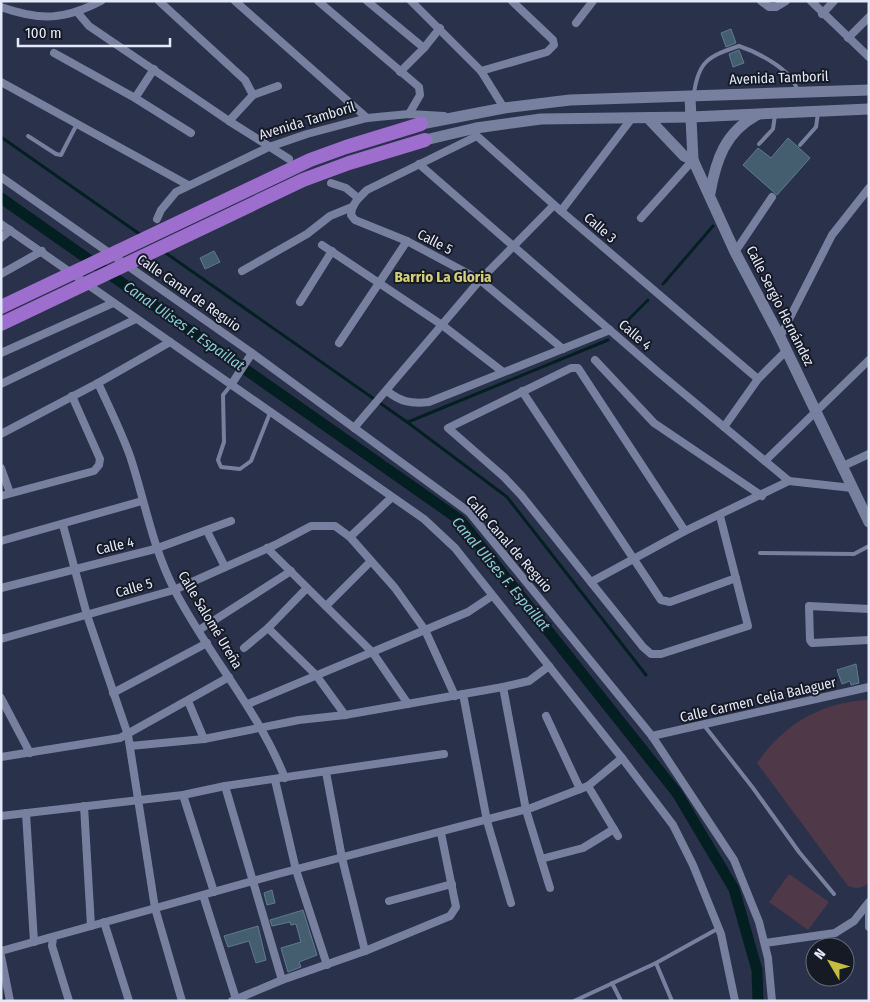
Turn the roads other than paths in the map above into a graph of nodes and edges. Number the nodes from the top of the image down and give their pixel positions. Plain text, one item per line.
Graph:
1 (101, 1) edge
2 (159, 1) edge
3 (235, 1) edge
4 (318, 1) edge
5 (367, 1) edge
6 (411, 1) edge
7 (512, 1) edge
8 (526, 1) edge
9 (594, 1) edge
10 (761, 1) edge
11 (786, 1) edge
12 (811, 1) edge
13 (834, 1) edge
14 (1, 8) edge
15 (519, 8) junction
16 (78, 13) junction
17 (822, 14) junction
18 (869, 17) edge
19 (576, 22) dead end
20 (440, 28) junction
21 (848, 38) junction
22 (424, 48) junction
23 (54, 53) dead end
24 (869, 57) edge
25 (154, 69) junction
26 (481, 70) junction
27 (400, 72) junction
28 (1, 82) edge
29 (278, 86) dead end
30 (869, 90) edge
31 (797, 92) junction
32 (253, 95) junction
33 (692, 97) junction
34 (135, 98) junction
35 (504, 108) junction
36 (869, 109) edge
37 (818, 110) junction
38 (775, 112) junction
39 (760, 113) junction
40 (409, 114) junction
41 (458, 116) junction
42 (690, 117) junction
43 (367, 118) junction
44 (632, 118) junction
45 (648, 118) junction
46 (229, 121) junction
47 (77, 124) junction
48 (421, 124) joint
49 (191, 132) dead end
50 (477, 132) junction
51 (28, 136) dead end
52 (425, 140) joint
53 (760, 144) dead end
54 (800, 145) dead end
55 (269, 147) junction
56 (289, 159) dead end
57 (693, 160) junction
58 (419, 164) junction
59 (1, 177) edge
60 (331, 183) dead end
61 (188, 185) junction
62 (869, 188) edge
63 (710, 193) junction
64 (772, 197) dead end
65 (358, 198) junction
66 (554, 205) junction
67 (352, 207) junction
68 (561, 211) junction
69 (157, 218) dead end
70 (641, 218) dead end
71 (1, 224) edge
72 (10, 230) junction
73 (1, 238) edge
74 (407, 241) junction
75 (322, 244) dead end
76 (514, 246) junction
77 (42, 251) junction
78 (332, 251) junction
79 (735, 252) junction
80 (242, 271) dead end
81 (1, 274) edge
82 (480, 280) junction
83 (380, 282) junction
84 (300, 302) dead end
85 (113, 303) junction
86 (1, 307) edge
87 (136, 319) junction
88 (1, 324) edge
89 (442, 325) junction
90 (610, 330) junction
91 (780, 337) junction
92 (170, 342) junction
93 (339, 343) dead end
94 (564, 348) junction
95 (786, 351) junction
96 (1, 353) edge
97 (252, 353) junction
98 (595, 360) dead end
99 (867, 365) edge
100 (503, 372) junction
101 (758, 379) junction
102 (233, 382) junction
103 (98, 383) junction
104 (1, 384) edge
105 (522, 391) junction
106 (383, 394) junction
107 (72, 396) junction
108 (270, 412) junction
109 (815, 413) junction
110 (724, 427) junction
111 (354, 428) junction
112 (1, 434) edge
113 (867, 457) edge
114 (765, 461) junction
115 (841, 467) junction
116 (1, 468) edge
117 (789, 482) junction
118 (852, 488) junction
119 (10, 493) junction
120 (1, 496) edge
121 (762, 496) junction
122 (392, 498) junction
123 (142, 501) junction
124 (720, 516) junction
125 (232, 521) dead end
126 (869, 522) edge
127 (63, 525) junction
128 (207, 531) junction
129 (685, 531) junction
130 (350, 537) junction
131 (1, 541) edge
132 (869, 546) edge
133 (268, 548) junction
134 (155, 549) junction
135 (760, 553) dead end
136 (634, 558) junction
137 (371, 561) junction
138 (225, 567) junction
139 (75, 568) junction
140 (291, 571) junction
141 (736, 578) junction
142 (591, 582) junction
143 (1, 588) edge
144 (307, 588) junction
145 (174, 590) junction
146 (492, 596) junction
147 (326, 606) junction
148 (869, 609) edge
149 (87, 615) junction
150 (268, 628) junction
151 (199, 630) junction
152 (426, 630) junction
153 (1, 639) edge
154 (869, 640) edge
155 (207, 643) junction
156 (244, 648) dead end
157 (373, 653) junction
158 (549, 666) junction
159 (316, 675) junction
160 (229, 677) junction
161 (503, 687) junction
162 (869, 688) edge
163 (112, 693) junction
164 (459, 695) junction
165 (1, 698) edge
166 (188, 701) junction
167 (248, 704) junction
168 (408, 704) junction
169 (345, 715) junction
170 (546, 716) dead end
171 (703, 724) junction
172 (261, 728) junction
173 (128, 735) junction
174 (652, 736) junction
175 (204, 739) junction
176 (130, 746) junction
177 (30, 753) junction
178 (444, 754) dead end
179 (1, 757) edge
180 (622, 758) junction
181 (326, 772) junction
182 (286, 778) junction
183 (275, 780) junction
184 (225, 786) junction
185 (584, 787) junction
186 (183, 795) junction
187 (140, 800) junction
188 (84, 806) junction
189 (526, 810) junction
190 (26, 813) junction
191 (1, 816) edge
192 (487, 821) junction
193 (441, 833) junction
194 (342, 858) junction
195 (542, 859) junction
196 (296, 870) junction
197 (255, 881) junction
198 (452, 884) junction
199 (550, 888) dead end
200 (214, 892) junction
201 (834, 894) dead end
202 (203, 895) junction
203 (389, 901) dead end
204 (869, 902) edge
205 (511, 903) dead end
206 (869, 907) edge
207 (155, 908) junction
208 (104, 922) junction
209 (91, 926) junction
210 (869, 927) edge
211 (719, 928) junction
212 (53, 937) junction
213 (34, 942) junction
214 (765, 944) junction
215 (1, 951) edge
216 (365, 951) junction
217 (1, 956) edge
218 (656, 962) junction
219 (327, 965) junction
220 (282, 980) junction
221 (612, 983) junction
222 (234, 1000) edge
223 (10, 1001) edge
224 (69, 1001) edge
225 (129, 1001) edge
226 (182, 1001) edge
227 (574, 1001) edge
228 (621, 1001) edge
229 (672, 1001) edge
230 (735, 1001) edge
231 (772, 1001) edge

1 - 16 street
2 - 32 street
3 - 43 street
4 - 27 street
5 - 22 street
6 - 20 street
7 - 15 street
8 - 15 street
9 - 19 street
10 - 11 street
12 - 17 street
13 - 17 street
14 - 16 street
15 - 26 street
16 - 25 street
17 - 21 street
18 - 21 street
20 - 22 street
20 - 26 street
21 - 24 street
22 - 27 street
23 - 34 street
25 - 34 street
25 - 46 street
26 - 35 street
27 - 40 street
28 - 47 street
29 - 32 street
30 - 31 main road, Avenida Tamboril
31 - 33 main road, Avenida Tamboril
31 - 33 lane
32 - 46 street
33 - 35 main road, Avenida Tamboril
33 - 42 main road, Calle Sergio Hernández
34 - 49 street
35 - 41 main road, Avenida Tamboril
36 - 37 main road
37 - 38 main road
37 - 54 lane
38 - 39 main road
38 - 53 lane
39 - 42 main road
39 - 63 main road
40 - 41 street, Avenida Tamboril
40 - 43 street, Avenida Tamboril
41 - 48 main road, Avenida Tamboril
42 - 45 main road
42 - 57 main road, Calle Sergio Hernández
43 - 55 street, Avenida Tamboril
44 - 45 main road
44 - 50 main road
44 - 68 street
45 - 57 main road
46 - 55 street
47 - 51 lane
47 - 61 street
48 - 86 highway
50 - 52 main road
50 - 58 street
50 - 66 street, Calle 3
52 - 88 highway
55 - 56 street
55 - 61 street, Avenida Tamboril
57 - 63 main road, Calle Sergio Hernández
57 - 70 street
58 - 65 street
58 - 76 street, Calle 4
59 - 97 street, Calle Canal de Reguio
60 - 65 street
61 - 69 street, Avenida Tamboril
62 - 91 street
63 - 79 main road, Calle Sergio Hernández
64 - 79 street
65 - 67 street
66 - 68 street, Calle 3
66 - 76 street
67 - 74 street, Calle 5
67 - 80 street
68 - 101 street, Calle 3
71 - 72 street
72 - 73 street
72 - 77 street
74 - 82 street, Calle 5
74 - 83 street
75 - 78 street
76 - 82 street
76 - 90 street, Calle 4
77 - 81 street
77 - 85 street
78 - 83 street
78 - 84 street
79 - 91 main road, Calle Sergio Hernández
82 - 89 street
82 - 94 street, Calle 5
83 - 89 street
83 - 93 street
85 - 87 street
85 - 96 street
87 - 92 street
87 - 104 street
89 - 100 street
89 - 106 street
90 - 94 street
90 - 110 street, Calle 4
91 - 95 main road, Calle Sergio Hernández
92 - 102 street
92 - 103 street
94 - 100 street
95 - 101 street
95 - 109 main road, Calle Sergio Hernández
97 - 102 street
97 - 111 street, Calle Canal de Reguio
98 - 121 street
99 - 109 street
100 - 106 street
101 - 110 street
102 - 108 street
102 - 108 lane
103 - 107 street
103 - 123 street, Calle Salomé Ureña
105 - 129 street
105 - 136 street
105 - 142 street
106 - 111 street
107 - 112 street
107 - 119 street
108 - 122 street
109 - 114 street
109 - 115 main road, Calle Sergio Hernández
110 - 114 street, Calle 4
111 - 174 street, Calle Canal de Reguio
113 - 115 street
114 - 117 street, Calle 4
115 - 118 main road, Calle Sergio Hernández
116 - 119 street
117 - 118 street
117 - 121 street
118 - 126 main road, Calle Sergio Hernández
119 - 120 street
121 - 124 street
122 - 130 street
122 - 146 street
123 - 127 street
123 - 134 street, Calle Salomé Ureña
124 - 129 street
124 - 141 street
125 - 128 street, Calle 4
127 - 131 street
127 - 139 street
128 - 134 street, Calle 4
128 - 138 street
129 - 136 street
130 - 133 street, Calle 5
130 - 137 street
132 - 135 lane
133 - 138 street, Calle 5
133 - 140 street
134 - 139 street, Calle 4
134 - 145 street, Calle Salomé Ureña
136 - 141 street
136 - 142 street
137 - 147 street
137 - 152 street
138 - 145 street, Calle 5
139 - 143 street, Calle 4
139 - 149 street
140 - 144 street
140 - 151 street
141 - 142 street
144 - 147 street
144 - 150 street
145 - 149 street, Calle 5
145 - 151 street, Calle Salomé Ureña
146 - 152 street
146 - 158 street
147 - 157 street
148 - 154 street
149 - 153 street, Calle 5
149 - 163 street
150 - 156 street
150 - 159 street
151 - 155 street, Calle Salomé Ureña
152 - 157 street
152 - 164 street
155 - 160 street, Calle Salomé Ureña
155 - 163 street
157 - 159 street
157 - 168 street
158 - 161 street
158 - 180 street
159 - 167 street
159 - 169 street
160 - 166 street
160 - 167 street, Calle Salomé Ureña
161 - 164 street
161 - 189 street
162 - 171 street, Calle Carmen Celia Balaguer
163 - 173 street
164 - 168 street
164 - 192 street
165 - 177 street
166 - 173 street
166 - 175 street
167 - 172 street, Calle Salomé Ureña
168 - 169 street
169 - 172 street
170 - 185 street
171 - 174 street, Calle Carmen Celia Balaguer
171 - 201 lane
172 - 175 street
172 - 182 street, Calle Salomé Ureña
173 - 176 street
173 - 177 street
174 - 214 street, Calle Canal de Reguio
175 - 176 street
176 - 187 street
177 - 179 street
178 - 181 street
180 - 185 street
180 - 211 street
181 - 182 street
181 - 194 street
182 - 183 street
183 - 184 street
183 - 196 street
184 - 186 street
184 - 197 street
185 - 189 street
185 - 195 street
186 - 187 street
186 - 200 street
187 - 188 street
187 - 207 street
188 - 190 street
188 - 209 street
189 - 192 street
189 - 195 street
190 - 191 street
190 - 213 street
192 - 193 street
192 - 205 street
193 - 194 street
193 - 198 street
194 - 196 street
194 - 216 street
195 - 199 street
196 - 197 street
196 - 219 street
197 - 200 street
197 - 220 street
198 - 203 street
198 - 216 street
200 - 202 street
202 - 207 street
202 - 222 street
204 - 214 street
206 - 210 street
207 - 208 street
207 - 226 street
208 - 209 street
208 - 225 street
209 - 212 street
211 - 218 lane
211 - 230 street
212 - 213 street
212 - 224 street
213 - 215 street
214 - 231 street, Calle Canal de Reguio
216 - 219 street
217 - 223 street
218 - 221 lane
218 - 229 lane
219 - 220 street
220 - 222 street
221 - 227 lane
221 - 228 lane

